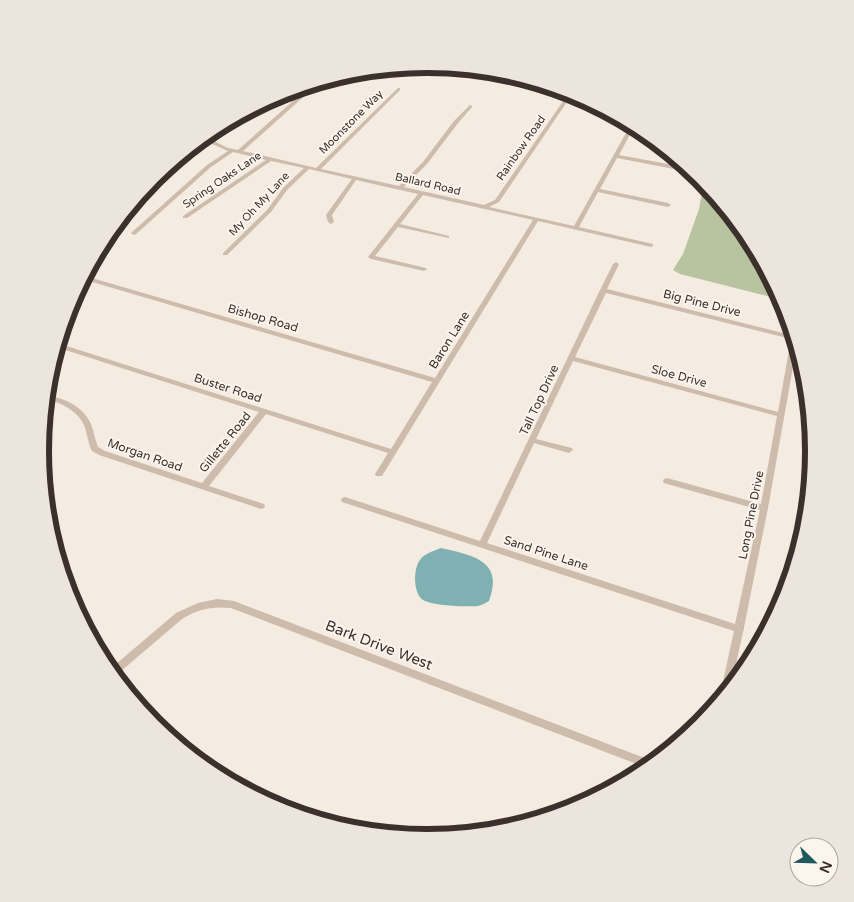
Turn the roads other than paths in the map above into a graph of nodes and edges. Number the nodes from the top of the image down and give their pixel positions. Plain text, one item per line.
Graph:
1 (398, 89) dead end
2 (303, 94) edge
3 (566, 100) edge
4 (470, 106) dead end
5 (628, 131) edge
6 (212, 139) edge
7 (236, 151) junction
8 (615, 156) junction
9 (270, 159) junction
10 (308, 167) junction
11 (677, 168) edge
12 (318, 169) junction
13 (355, 178) junction
14 (400, 188) junction
15 (596, 190) junction
16 (422, 193) junction
17 (668, 205) dead end
18 (481, 206) junction
19 (185, 217) dead end
20 (537, 219) junction
21 (331, 222) dead end
22 (396, 224) junction
23 (576, 228) junction
24 (134, 233) dead end
25 (446, 237) dead end
26 (651, 245) dead end
27 (225, 254) dead end
28 (616, 264) dead end
29 (424, 270) dead end
30 (90, 280) edge
31 (603, 290) junction
32 (787, 336) edge
33 (64, 347) edge
34 (792, 354) edge
35 (571, 358) junction
36 (437, 381) junction
37 (52, 399) edge
38 (264, 411) junction
39 (781, 415) junction
40 (532, 440) junction
41 (569, 450) dead end
42 (393, 452) junction
43 (380, 474) dead end
44 (667, 481) dead end
45 (204, 487) junction
46 (345, 500) dead end
47 (261, 506) dead end
48 (764, 508) junction
49 (482, 545) junction
50 (740, 629) junction
51 (118, 669) edge
52 (729, 679) edge
53 (643, 762) edge

1 - 12 street, Moonstone Way
2 - 7 street
3 - 18 street, Rainbow Road
4 - 14 street
5 - 8 street
6 - 7 street, Ballard Road
7 - 9 street, Ballard Road
7 - 24 street
8 - 11 street
8 - 15 street
9 - 10 street, Ballard Road
9 - 19 street, Spring Oaks Lane
10 - 12 street, Ballard Road
10 - 27 street, My Oh My Lane
12 - 13 street, Ballard Road
13 - 14 street, Ballard Road
13 - 21 street
14 - 16 street, Ballard Road
15 - 17 street
15 - 23 street
16 - 18 street, Ballard Road
16 - 22 street
18 - 20 street, Ballard Road
20 - 23 street, Ballard Road
20 - 36 street, Baron Lane
22 - 25 street
22 - 29 street
23 - 26 street, Ballard Road
28 - 31 street, Tall Top Drive
30 - 36 street, Bishop Road
31 - 32 street, Big Pine Drive
31 - 35 street, Tall Top Drive
33 - 38 street, Buster Road
34 - 39 street, Long Pine Drive
35 - 39 street, Sloe Drive
35 - 40 street, Tall Top Drive
36 - 42 street, Baron Lane
37 - 45 street, Morgan Road
38 - 42 street, Buster Road
38 - 45 street, Gillette Road
39 - 48 street, Long Pine Drive
40 - 41 street
40 - 49 street, Tall Top Drive
42 - 43 street, Baron Lane
44 - 48 street
45 - 47 street, Morgan Road
46 - 49 street, Sand Pine Lane
48 - 50 street, Long Pine Drive
49 - 50 street, Sand Pine Lane
50 - 52 street, Long Pine Drive
51 - 53 street, Bark Drive West

